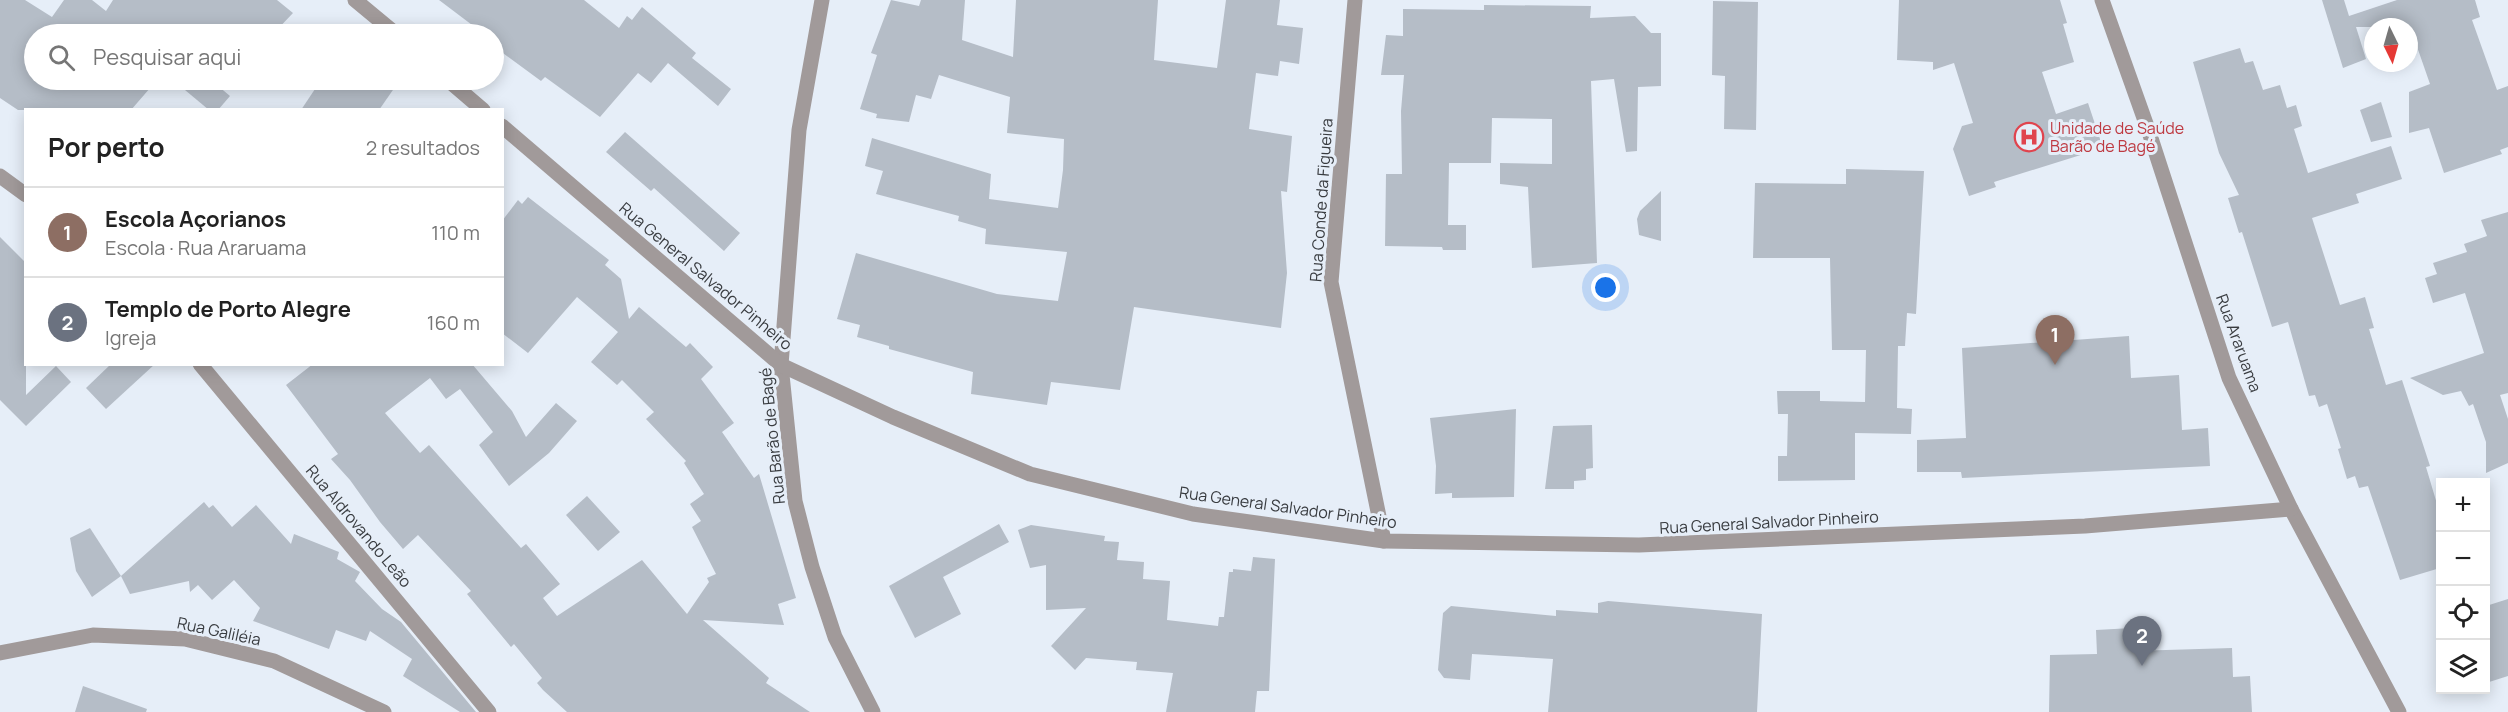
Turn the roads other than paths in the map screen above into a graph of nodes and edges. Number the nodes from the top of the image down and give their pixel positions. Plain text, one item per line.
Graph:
1 (355, 0) edge
2 (822, 0) edge
3 (1356, 0) edge
4 (2102, 0) edge
5 (384, 24) edge
6 (460, 90) edge
7 (481, 108) edge
8 (504, 128) edge
9 (0, 176) edge
10 (24, 194) edge
11 (781, 364) junction
12 (202, 366) edge
13 (2291, 509) junction
14 (1384, 541) junction
15 (0, 653) edge
16 (384, 712) edge
17 (489, 712) edge
18 (873, 712) edge
19 (2399, 712) edge

1 - 5 street
2 - 11 street, Rua Barão de Bagé
3 - 14 street, Rua Conde da Figueira
4 - 13 street, Rua Araruama
6 - 7 street
8 - 11 street, Rua General Salvador Pinheiro
9 - 10 street
11 - 14 street, Rua General Salvador Pinheiro
11 - 18 street, Rua Barão de Bagé
12 - 17 street, Rua Aldrovando Leão
13 - 14 street, Rua General Salvador Pinheiro
13 - 19 street, Rua Araruama
15 - 16 street, Rua Galiléia

